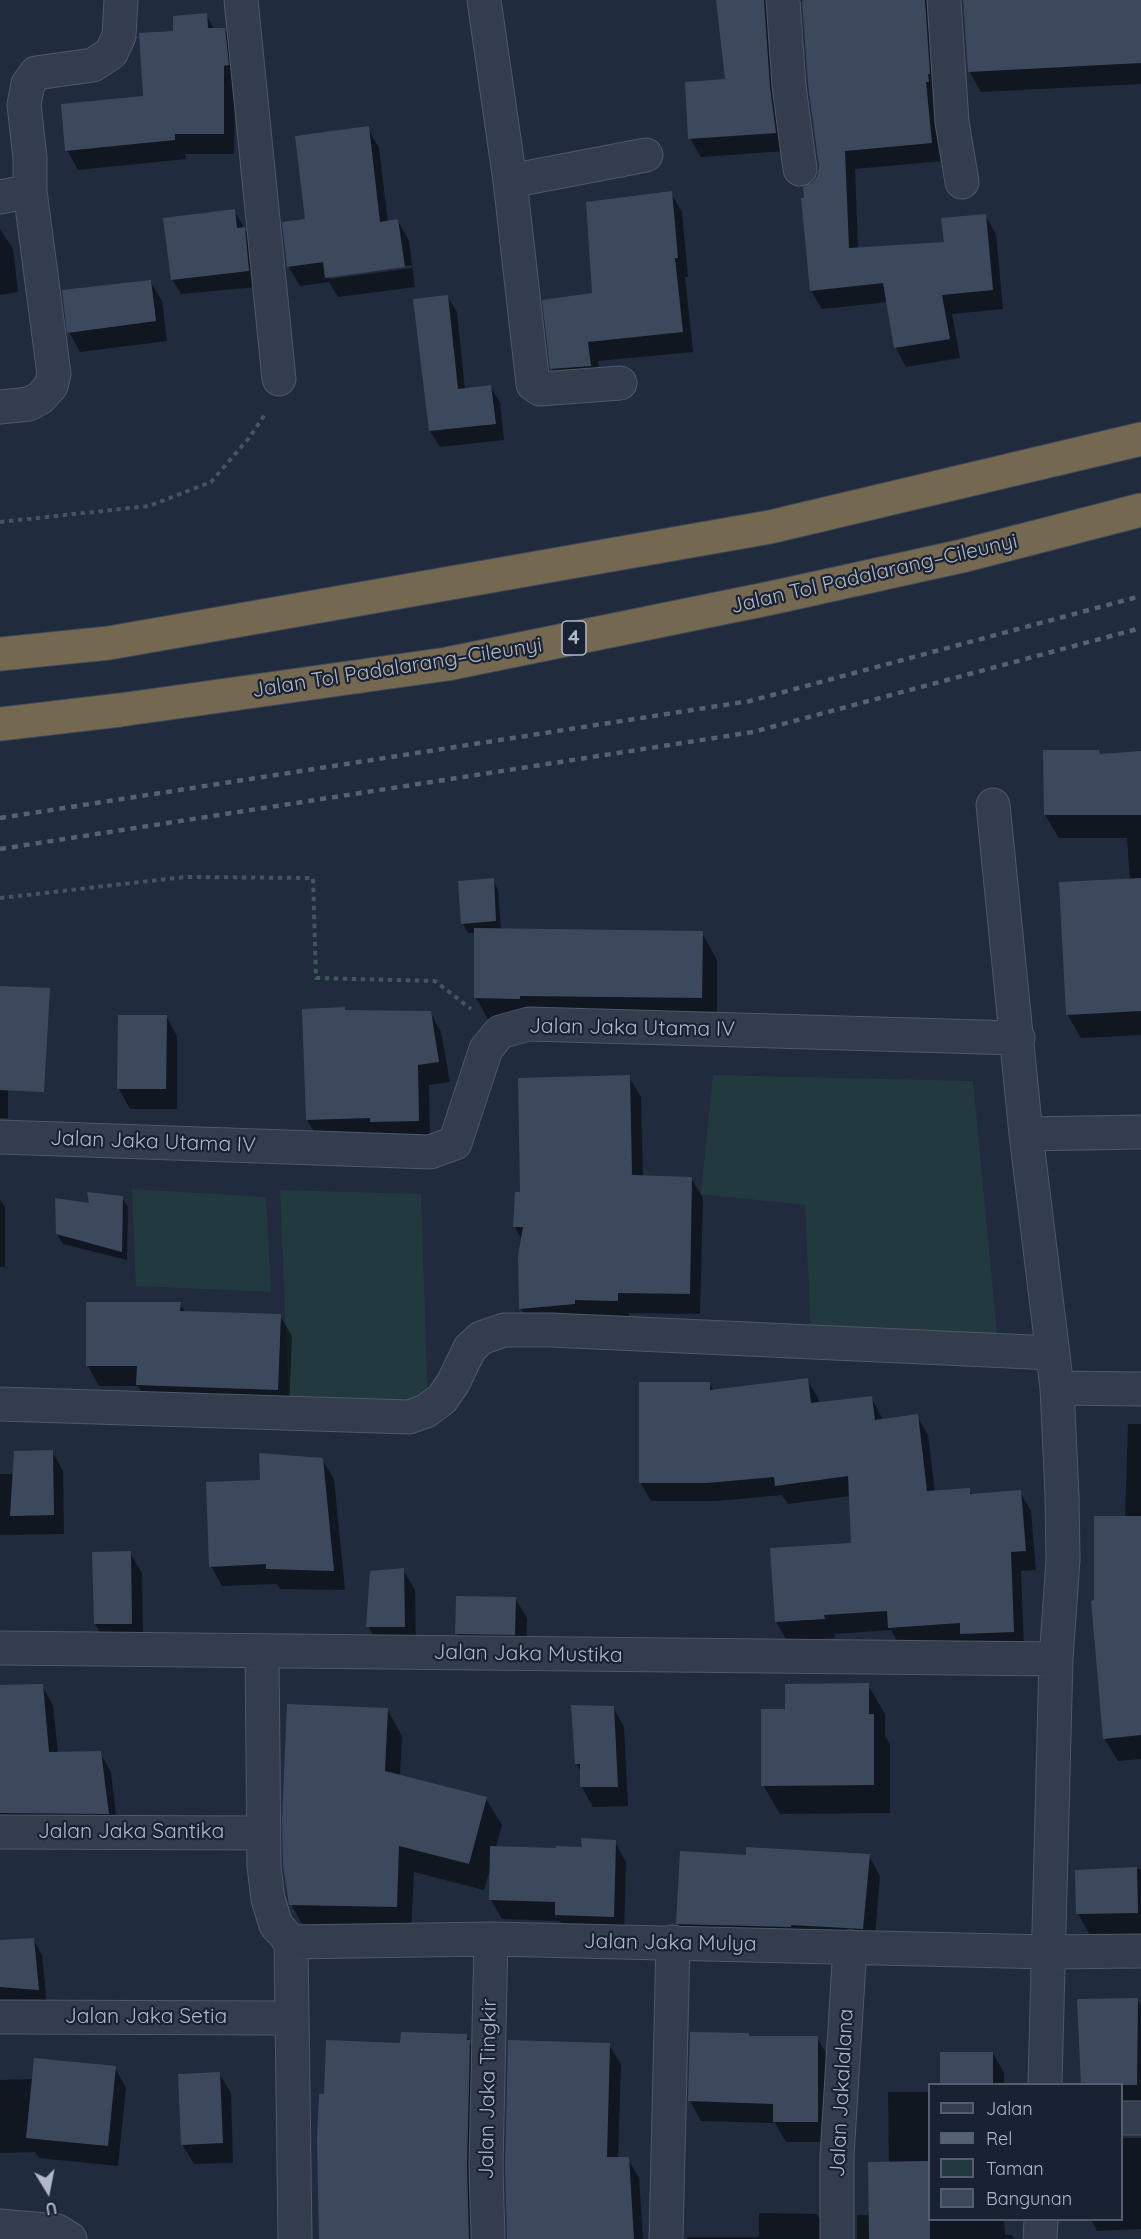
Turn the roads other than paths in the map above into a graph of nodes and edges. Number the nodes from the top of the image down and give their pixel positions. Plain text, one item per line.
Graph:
1 (121, 0) edge
2 (241, 0) edge
3 (484, 0) edge
4 (783, 0) edge
5 (944, 0) edge
6 (646, 154) dead end
7 (800, 169) dead end
8 (510, 181) junction
9 (962, 182) dead end
10 (15, 194) edge
11 (279, 379) road end
12 (620, 383) dead end
13 (0, 407) edge
14 (1141, 439) edge
15 (1141, 510) edge
16 (0, 654) edge
17 (0, 724) edge
18 (993, 805) dead end
19 (1018, 1038) junction
20 (1141, 1132) edge
21 (1026, 1134) junction
22 (0, 1137) edge
23 (1053, 1353) junction
24 (1057, 1388) junction
25 (1141, 1389) edge
26 (0, 1404) edge
27 (0, 1648) edge
28 (262, 1651) junction
29 (1056, 1659) junction
30 (0, 1832) edge
31 (262, 1833) junction
32 (491, 1939) junction
33 (291, 1941) junction
34 (673, 1942) junction
35 (850, 1947) junction
36 (1049, 1952) junction
37 (1141, 1952) edge
38 (0, 2017) edge
39 (292, 2018) junction
40 (1045, 2083) edge
41 (1123, 2118) edge
42 (1141, 2118) edge
43 (1041, 2221) edge
44 (0, 2226) edge
45 (63, 2235) edge
46 (295, 2239) edge
47 (488, 2239) edge
48 (666, 2239) edge
49 (837, 2239) edge
50 (1040, 2239) edge

1 - 10 street
2 - 11 street
3 - 8 street
4 - 7 street
5 - 9 street
6 - 8 street
8 - 12 street
10 - 13 street
14 - 16 highway
15 - 17 highway, Jalan Tol Padalarang–Cileunyi / 4
18 - 19 street
19 - 21 street
19 - 22 street, Jalan Jaka Utama IV
20 - 21 street
21 - 23 street
23 - 24 street
23 - 26 street
24 - 25 street
24 - 29 street
27 - 28 street, Jalan Jaka Mustika
28 - 29 street, Jalan Jaka Mustika
28 - 31 street
29 - 36 street
30 - 31 street, Jalan Jaka Santika
31 - 33 street
32 - 33 street, Jalan Jaka Mulya
32 - 34 street, Jalan Jaka Mulya
32 - 47 street, Jalan Jaka Tingkir
33 - 39 street
34 - 35 street, Jalan Jaka Mulya
34 - 48 street
35 - 36 street, Jalan Jaka Mulya
35 - 49 street, Jalan Jakalalana
36 - 37 street, Jalan Jaka Mulya
36 - 40 street
38 - 39 street, Jalan Jaka Setia
39 - 46 street
41 - 42 street
43 - 50 street
44 - 45 street

